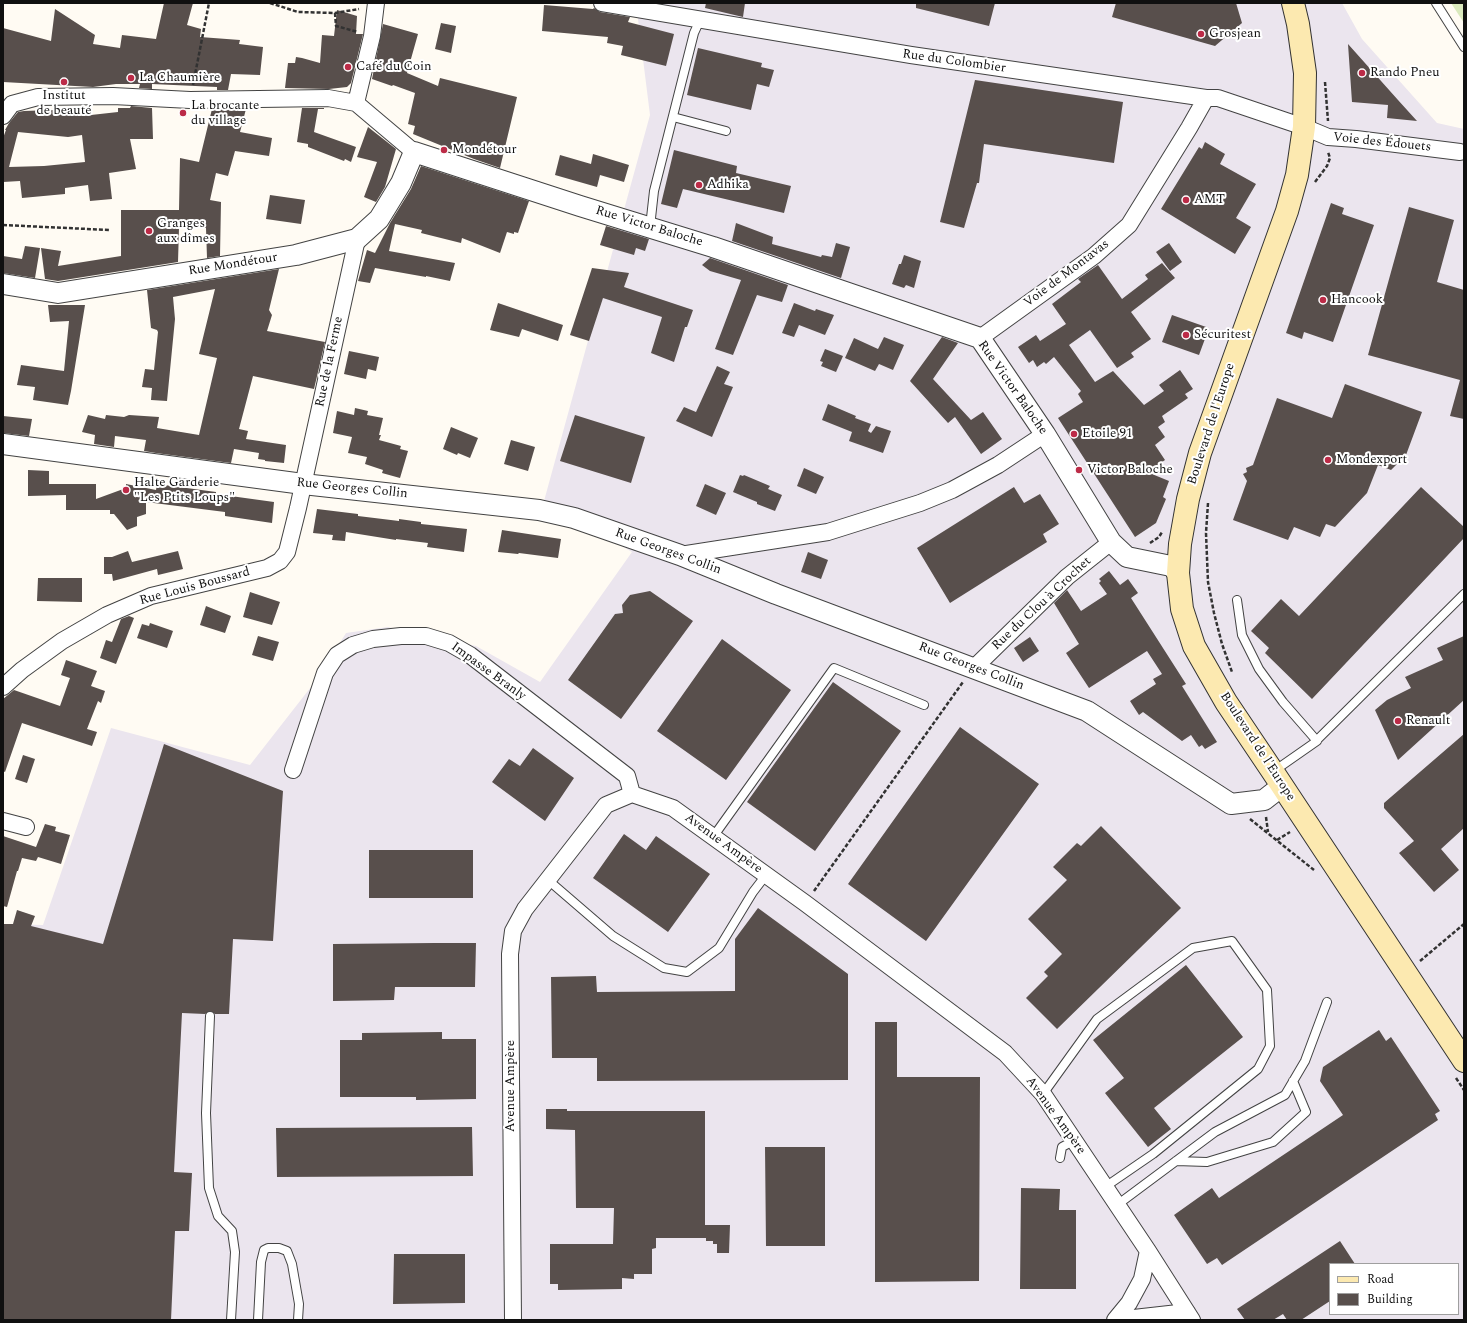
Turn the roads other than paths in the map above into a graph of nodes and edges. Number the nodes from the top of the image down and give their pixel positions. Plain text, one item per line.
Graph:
1 (602, 3) edge
2 (1293, 3) edge
3 (1436, 3) edge
4 (370, 6) edge
5 (700, 20) junction
6 (1464, 47) edge
7 (1206, 98) junction
8 (356, 103) junction
9 (7, 110) edge
10 (673, 117) junction
11 (1304, 127) junction
12 (726, 131) dead end
13 (414, 152) junction
14 (1460, 152) dead end
15 (650, 228) junction
16 (357, 239) junction
17 (3, 284) edge
18 (980, 338) junction
19 (1045, 434) junction
20 (3, 444) edge
21 (303, 484) junction
22 (1111, 542) junction
23 (680, 555) junction
24 (1178, 573) junction
25 (1464, 594) edge
26 (1237, 600) dead end
27 (974, 668) junction
28 (3, 687) edge
29 (924, 705) dead end
30 (1317, 740) junction
31 (294, 770) dead end
32 (1278, 779) junction
33 (632, 794) junction
34 (3, 821) edge
35 (26, 827) dead end
36 (713, 837) junction
37 (766, 875) junction
38 (548, 880) junction
39 (1327, 1002) dead end
40 (210, 1016) dead end
41 (1460, 1069) edge
42 (1293, 1081) junction
43 (1043, 1094) junction
44 (1075, 1140) junction
45 (1060, 1158) dead end
46 (1176, 1161) junction
47 (1105, 1187) junction
48 (1117, 1206) junction
49 (1148, 1251) junction
50 (1190, 1316) edge
51 (231, 1320) edge
52 (258, 1320) edge
53 (298, 1320) edge
54 (513, 1320) edge
55 (1116, 1320) edge

1 - 5 street, Rue du Colombier
2 - 11 main road, Boulevard de l'Europe
3 - 6 lane
4 - 8 street
5 - 7 street, Rue du Colombier
5 - 10 lane
7 - 11 street, Rue du Colombier
7 - 18 street, Voie de Montavas
8 - 9 street
8 - 13 street, Rue Victor Baloche
10 - 12 lane
10 - 15 lane
11 - 14 street, Voie des Édouets
11 - 24 main road, Boulevard de l'Europe
13 - 15 street, Rue Victor Baloche
13 - 16 street, Rue Mondétour
15 - 18 street, Rue Victor Baloche
16 - 17 street, Rue Mondétour
16 - 21 street, Rue de la Ferme
18 - 19 street, Rue Victor Baloche
19 - 22 street, Rue Victor Baloche
19 - 23 street
20 - 21 street, Rue Georges Collin
21 - 23 street, Rue Georges Collin
21 - 28 street, Rue Louis Boussard
22 - 24 street, Rue Victor Baloche
22 - 27 street, Rue du Clou à Crochet
23 - 27 street, Rue Georges Collin
24 - 32 main road, Boulevard de l'Europe
25 - 30 lane
26 - 30 lane
27 - 32 street, Rue Georges Collin
29 - 36 lane
30 - 32 lane
31 - 33 street, Impasse Branly
32 - 41 main road, Boulevard de l'Europe
33 - 36 street, Avenue Ampère
33 - 38 street, Avenue Ampère
34 - 35 street
36 - 37 street, Avenue Ampère
37 - 38 lane
37 - 43 street, Avenue Ampère
38 - 54 street, Avenue Ampère
39 - 42 lane
40 - 51 lane
42 - 46 lane
42 - 46 lane
43 - 44 street, Avenue Ampère
43 - 47 lane
44 - 45 lane
44 - 47 street, Avenue Ampère
46 - 48 lane
47 - 48 street, Avenue Ampère
48 - 49 street, Avenue Ampère
49 - 50 street, Avenue Ampère
49 - 55 street
50 - 55 street
52 - 53 lane

